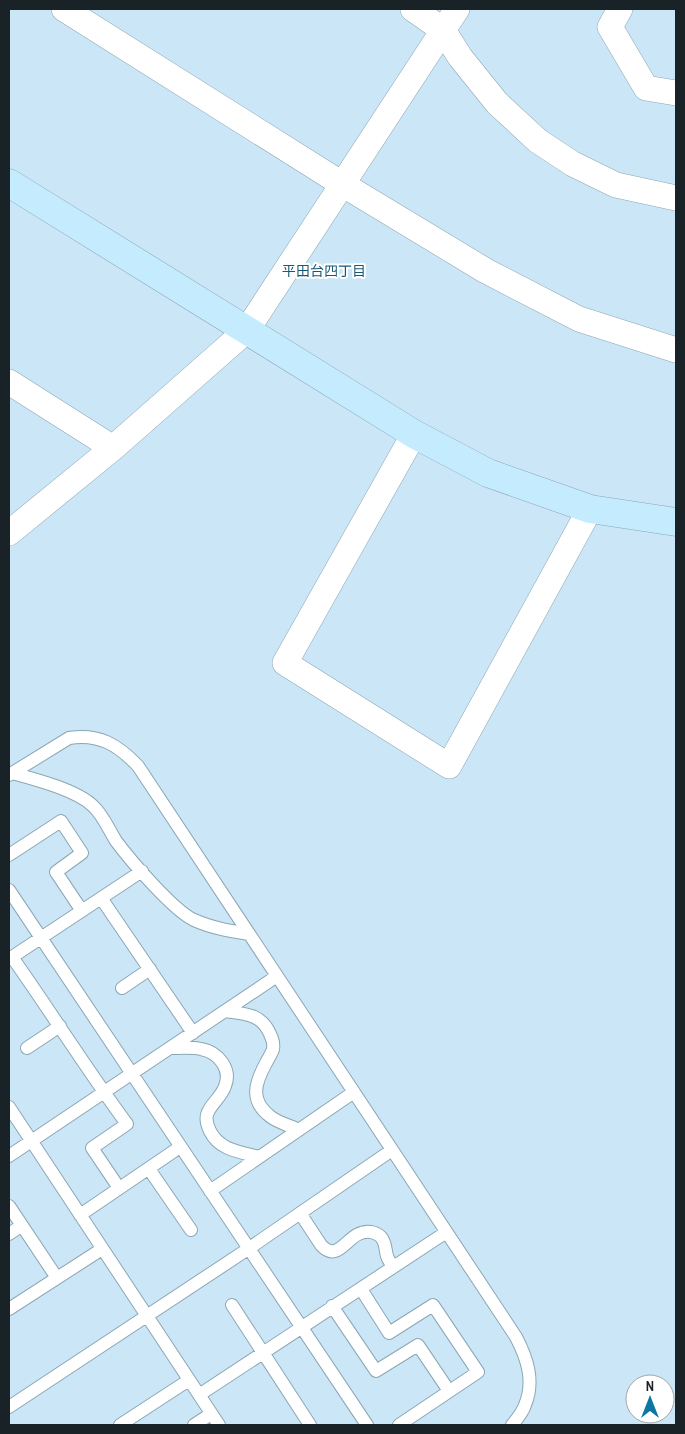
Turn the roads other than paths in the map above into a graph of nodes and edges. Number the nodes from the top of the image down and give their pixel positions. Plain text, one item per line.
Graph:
1 (64, 9) edge
2 (413, 9) edge
3 (457, 9) edge
4 (620, 9) edge
5 (444, 30) junction
6 (676, 94) edge
7 (9, 183) edge
8 (342, 184) junction
9 (676, 198) edge
10 (247, 330) junction
11 (676, 350) edge
12 (9, 382) edge
13 (414, 434) junction
14 (112, 448) junction
15 (590, 509) junction
16 (676, 522) edge
17 (9, 533) edge
18 (10, 774) edge
19 (9, 855) edge
20 (142, 871) junction
21 (9, 890) edge
22 (101, 898) junction
23 (82, 911) junction
24 (250, 934) junction
25 (40, 937) junction
26 (10, 958) edge
27 (150, 969) junction
28 (277, 976) junction
29 (122, 988) dead end
30 (225, 1012) junction
31 (60, 1026) junction
32 (193, 1033) junction
33 (27, 1048) dead end
34 (170, 1048) junction
35 (131, 1074) junction
36 (103, 1092) junction
37 (354, 1092) junction
38 (9, 1107) edge
39 (299, 1130) junction
40 (31, 1141) junction
41 (180, 1147) junction
42 (392, 1150) junction
43 (9, 1156) edge
44 (259, 1157) junction
45 (149, 1169) junction
46 (119, 1188) junction
47 (210, 1191) junction
48 (9, 1206) edge
49 (300, 1213) junction
50 (80, 1215) junction
51 (22, 1226) junction
52 (190, 1230) dead end
53 (445, 1233) junction
54 (9, 1234) edge
55 (102, 1248) junction
56 (248, 1249) junction
57 (393, 1266) junction
58 (57, 1278) junction
59 (361, 1289) junction
60 (232, 1305) dead end
61 (332, 1306) junction
62 (9, 1309) edge
63 (147, 1316) junction
64 (301, 1327) junction
65 (263, 1352) junction
66 (188, 1380) junction
67 (449, 1391) junction
68 (199, 1395) junction
69 (9, 1407) edge
70 (211, 1414) junction
71 (120, 1425) edge
72 (194, 1425) edge
73 (219, 1425) edge
74 (310, 1425) edge
75 (367, 1425) edge
76 (398, 1425) edge
77 (512, 1425) edge

1 - 8 street
2 - 5 street
3 - 5 street
4 - 6 street
5 - 8 street
5 - 9 street
7 - 10 street
8 - 10 street
8 - 11 street
10 - 13 street
10 - 14 street
12 - 14 street
13 - 15 street
13 - 15 street
14 - 17 street
15 - 16 street
18 - 20 lane
18 - 24 lane
19 - 23 lane
20 - 22 lane
20 - 24 lane
21 - 25 lane
22 - 23 lane
22 - 27 lane
23 - 25 lane
24 - 28 lane
25 - 26 lane
25 - 35 lane
26 - 31 lane
27 - 29 lane
27 - 32 lane
28 - 30 lane
28 - 37 lane
30 - 32 lane
30 - 39 lane
31 - 33 lane
31 - 36 lane
32 - 34 lane
34 - 35 lane
34 - 44 lane
35 - 36 lane
35 - 41 lane
36 - 40 lane
36 - 46 lane
37 - 39 lane
37 - 42 lane
38 - 40 lane
39 - 44 lane
40 - 43 lane
40 - 50 lane
41 - 45 lane
41 - 47 lane
42 - 49 lane
42 - 53 lane
44 - 47 lane
45 - 46 lane
45 - 52 lane
46 - 50 lane
47 - 56 lane
48 - 51 lane
49 - 56 lane
49 - 57 lane
50 - 55 lane
51 - 54 lane
51 - 58 lane
53 - 57 lane
53 - 77 lane
55 - 58 lane
55 - 63 lane
56 - 63 lane
56 - 64 lane
57 - 59 lane
58 - 62 lane
59 - 61 lane
59 - 67 lane
60 - 65 lane
61 - 64 lane
61 - 67 lane
63 - 66 lane
63 - 69 lane
64 - 65 lane
64 - 75 lane
65 - 68 lane
65 - 74 lane
66 - 68 lane
66 - 71 lane
67 - 76 lane
68 - 70 lane
70 - 72 lane
70 - 73 lane

